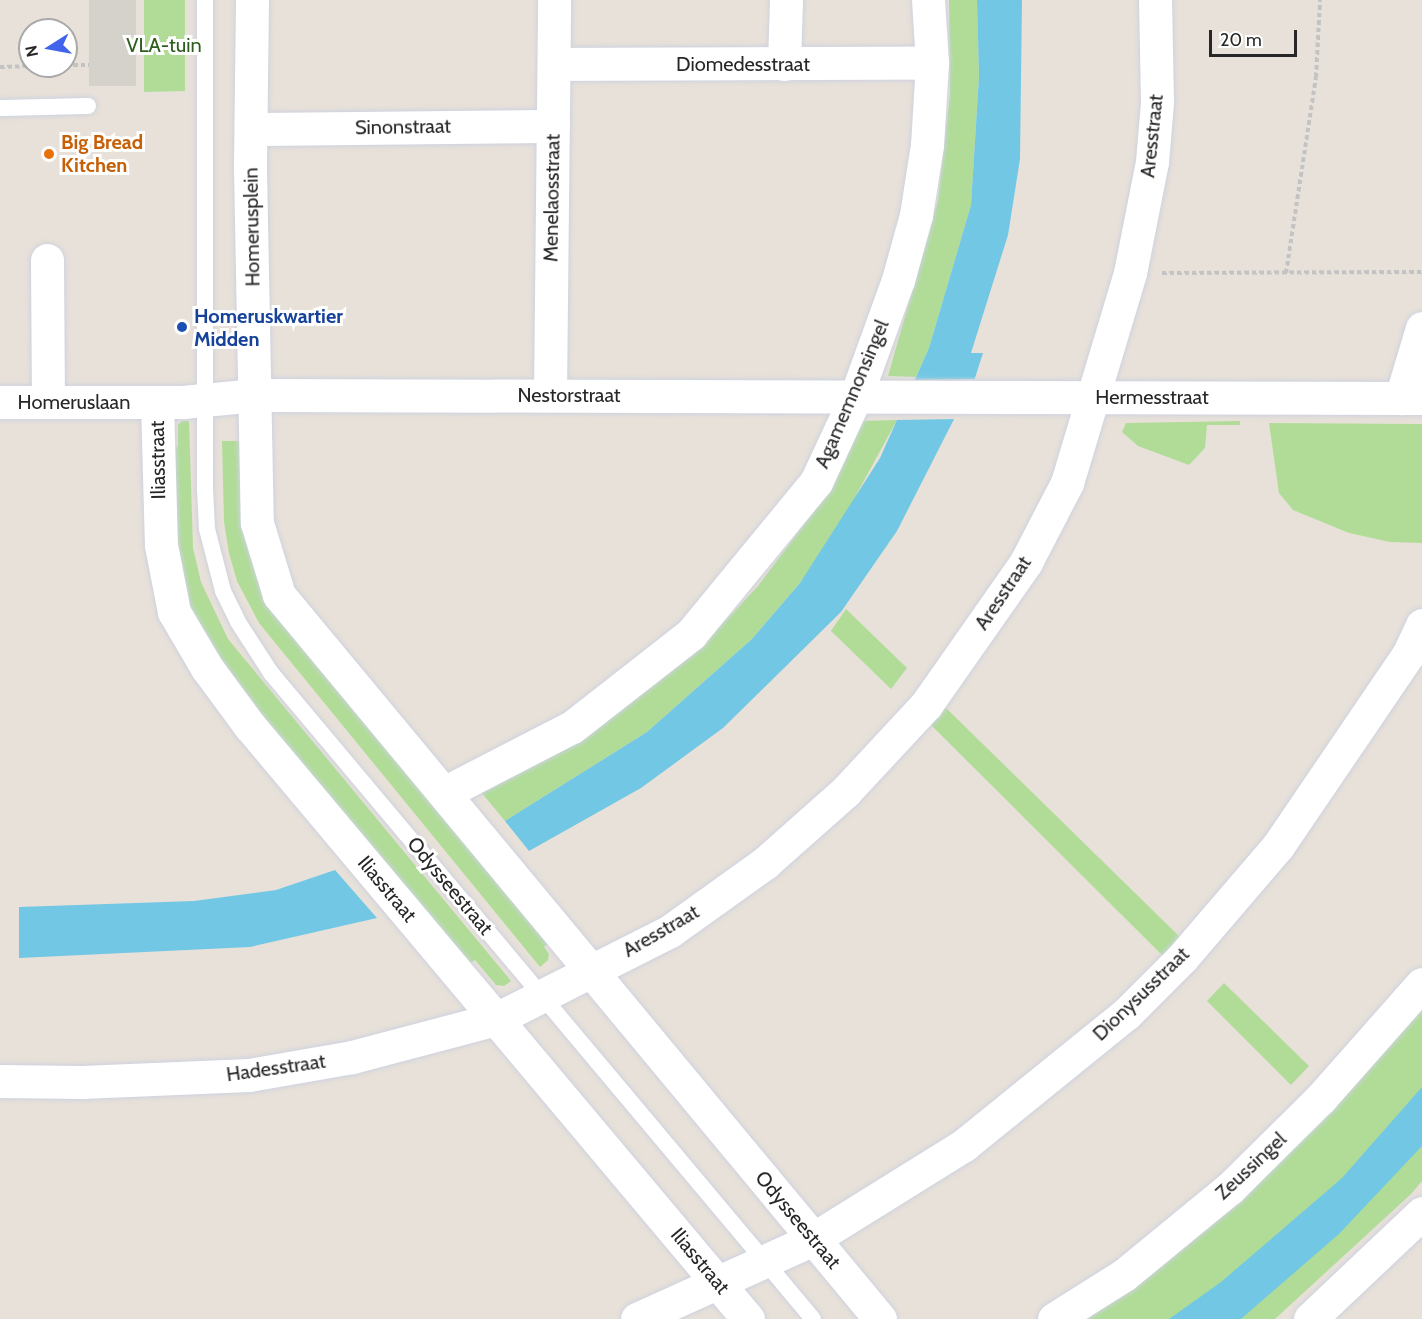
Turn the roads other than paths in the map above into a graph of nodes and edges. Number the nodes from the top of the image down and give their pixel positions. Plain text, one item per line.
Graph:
1 (205, 0) edge
2 (252, 0) edge
3 (554, 0) edge
4 (786, 0) edge
5 (928, 0) edge
6 (1155, 0) edge
7 (932, 63) junction
8 (554, 64) junction
9 (784, 64) junction
10 (88, 106) dead end
11 (0, 108) edge
12 (553, 126) junction
13 (252, 129) junction
14 (47, 260) dead end
15 (1422, 328) edge
16 (256, 394) junction
17 (550, 395) junction
18 (869, 396) junction
19 (1093, 397) junction
20 (1412, 398) edge
21 (48, 401) junction
22 (204, 401) junction
23 (0, 402) edge
24 (157, 403) junction
25 (279, 595) joint
26 (1422, 626) edge
27 (444, 793) junction
28 (590, 970) junction
29 (1422, 984) edge
30 (541, 994) junction
31 (496, 1019) junction
32 (0, 1081) edge
33 (1422, 1213) edge
34 (813, 1239) junction
35 (764, 1261) junction
36 (716, 1280) junction
37 (637, 1319) edge
38 (748, 1319) edge
39 (813, 1319) edge
40 (880, 1319) edge
41 (1054, 1319) edge
42 (1310, 1319) edge

1 - 22 lane, Odysseestraat
2 - 13 street, Homerusplein
3 - 8 street, Menelaosstraat
4 - 9 street
5 - 7 street, Agamemnonsingel
6 - 19 street, Aresstraat
7 - 9 street, Diomedesstraat
7 - 18 street, Agamemnonsingel
8 - 9 street, Diomedesstraat
8 - 12 street, Menelaosstraat
10 - 11 lane
12 - 13 street, Sinonstraat
12 - 17 street, Menelaosstraat
13 - 16 street, Homerusplein
14 - 21 street
15 - 20 street
16 - 17 street, Nestorstraat
16 - 22 street, Homeruslaan
16 - 25 street, Homerusplein
17 - 18 street, Nestorstraat
18 - 19 street, Hermesstraat
18 - 27 street, Agamemnonsingel
19 - 20 street, Hermesstraat
19 - 28 street, Aresstraat
21 - 23 street, Homeruslaan
21 - 24 street, Homeruslaan
22 - 24 street, Homeruslaan
22 - 30 lane, Odysseestraat
24 - 31 street, Iliasstraat
25 - 27 street, Odysseestraat
26 - 34 street, Dionysusstraat
27 - 28 street, Odysseestraat
28 - 30 street, Aresstraat
28 - 34 street, Odysseestraat
29 - 41 street, Zeussingel
30 - 31 street, Hadesstraat
30 - 35 lane, Odysseestraat
31 - 32 street, Hadesstraat
31 - 36 street, Iliasstraat
33 - 42 street
34 - 35 street, Dionysusstraat
34 - 40 street, Odysseestraat
35 - 36 street, Dionysusstraat
35 - 39 lane, Odysseestraat
36 - 37 street, Dionysusstraat
36 - 38 street, Iliasstraat

